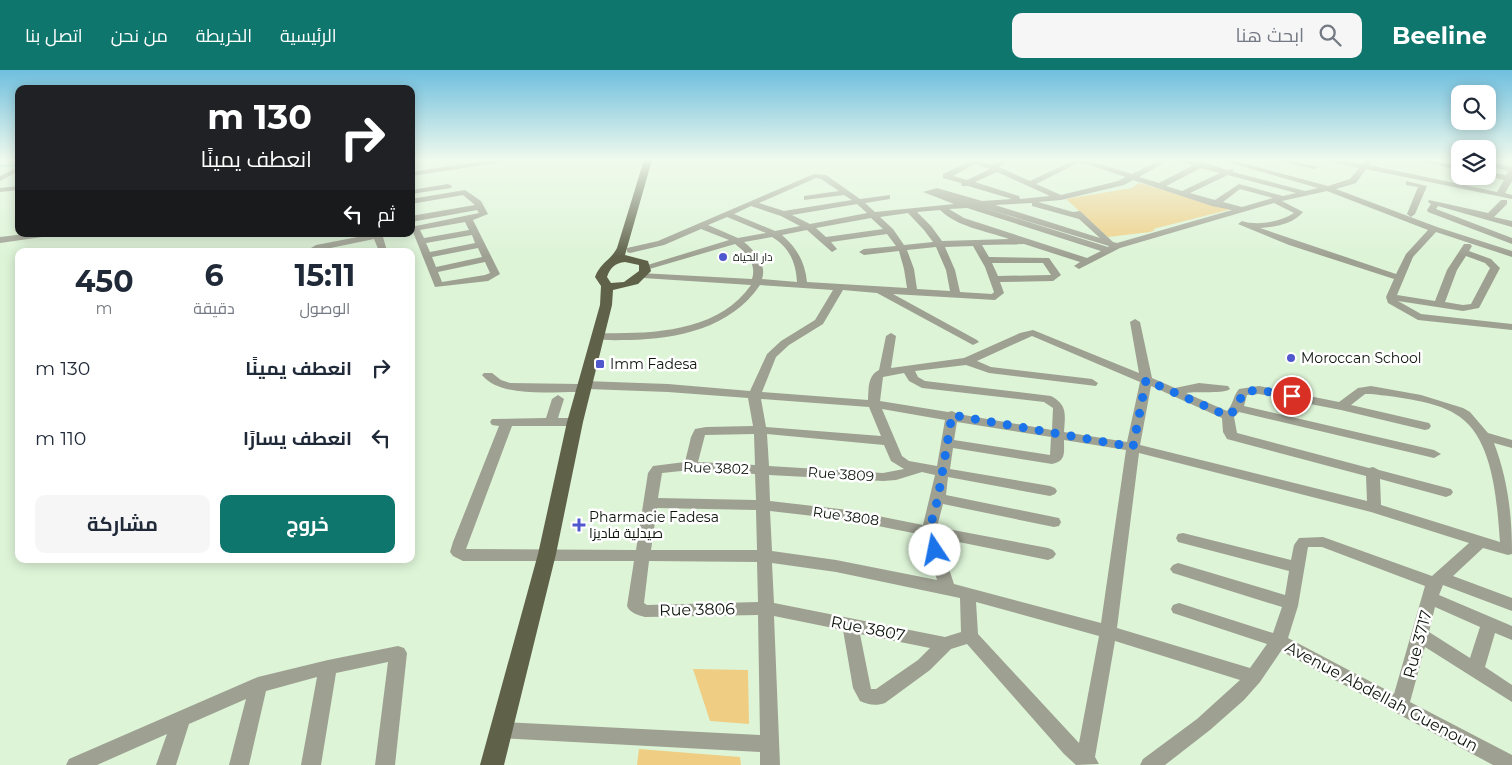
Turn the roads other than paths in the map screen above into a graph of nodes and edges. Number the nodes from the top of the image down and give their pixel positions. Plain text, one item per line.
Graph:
1 (463, 192) edge
2 (465, 192) edge
3 (641, 192) edge
4 (775, 192) edge
5 (842, 192) edge
6 (845, 192) edge
7 (928, 192) edge
8 (999, 192) edge
9 (1049, 192) edge
10 (1085, 192) edge
11 (1178, 192) edge
12 (1186, 192) edge
13 (1230, 192) edge
14 (1258, 192) edge
15 (1339, 192) edge
16 (1355, 192) edge
17 (1420, 192) edge
18 (1490, 192) edge
19 (947, 193) edge
20 (1304, 193) edge
21 (1442, 193) junction
22 (1183, 194) junction
23 (887, 197) dead end
24 (808, 198) dead end
25 (1061, 198) junction
26 (1278, 199) junction
27 (1453, 199) dead end
28 (1507, 199) edge
29 (415, 201) edge
30 (1025, 201) junction
31 (856, 202) junction
32 (750, 203) junction
33 (1472, 203) dead end
34 (980, 204) junction
35 (1215, 204) junction
36 (965, 205) junction
37 (1446, 206) junction
38 (479, 207) junction
39 (942, 207) junction
40 (909, 210) junction
41 (1242, 210) junction
42 (1466, 210) junction
43 (726, 214) junction
44 (783, 214) junction
45 (1411, 214) junction
46 (872, 215) junction
47 (1222, 216) junction
48 (1489, 216) junction
49 (1084, 218) junction
50 (468, 219) junction
51 (1500, 221) junction
52 (415, 223) edge
53 (415, 224) edge
54 (1242, 224) junction
55 (1512, 224) edge
56 (701, 226) junction
57 (806, 227) junction
58 (1434, 229) junction
59 (415, 230) edge
60 (890, 231) junction
61 (475, 232) junction
62 (15, 234) edge
63 (774, 234) junction
64 (1490, 234) junction
65 (0, 236) edge
66 (21, 237) edge
67 (366, 237) edge
68 (0, 240) edge
69 (825, 240) junction
70 (421, 241) junction
71 (736, 241) junction
72 (1024, 241) junction
73 (1470, 241) junction
74 (1511, 242) edge
75 (976, 243) junction
76 (940, 244) junction
77 (481, 245) junction
78 (902, 247) junction
79 (1112, 247) junction
80 (316, 248) dead end
81 (832, 250) dead end
82 (629, 251) junction
83 (864, 252) dead end
84 (1464, 252) junction
85 (1062, 254) junction
86 (1512, 254) edge
87 (427, 256) junction
88 (488, 259) junction
89 (988, 260) junction
90 (1046, 260) junction
91 (433, 270) junction
92 (644, 271) junction
93 (1400, 278) junction
94 (995, 279) junction
95 (755, 282) junction
96 (628, 285) junction
97 (802, 285) junction
98 (607, 286) junction
99 (840, 287) junction
100 (878, 290) junction
101 (912, 292) junction
102 (956, 295) junction
103 (1391, 296) junction
104 (1439, 304) junction
105 (606, 305) junction
106 (1135, 322) dead end
107 (1512, 327) edge
108 (598, 336) junction
109 (890, 336) dead end
110 (973, 342) dead end
111 (967, 361) junction
112 (907, 368) junction
113 (884, 372) junction
114 (488, 375) dead end
115 (1146, 380) junction
116 (1092, 382) dead end
117 (584, 387) junction
118 (1224, 389) dead end
119 (1174, 392) junction
120 (754, 396) junction
121 (558, 399) dead end
122 (874, 404) junction
123 (1341, 406) junction
124 (1232, 412) junction
125 (952, 415) junction
126 (550, 422) junction
127 (575, 422) junction
128 (1425, 426) dead end
129 (760, 430) junction
130 (1057, 433) junction
131 (1483, 436) junction
132 (890, 441) junction
133 (946, 443) junction
134 (1512, 444) edge
135 (1133, 447) junction
136 (1434, 454) dead end
137 (691, 466) junction
138 (919, 468) junction
139 (762, 469) junction
140 (1373, 471) junction
141 (942, 472) junction
142 (1050, 491) dead end
143 (1446, 492) dead end
144 (938, 498) junction
145 (650, 503) junction
146 (763, 505) junction
147 (1374, 508) junction
148 (1054, 522) dead end
149 (929, 531) junction
150 (1183, 538) dead end
151 (1479, 543) junction
152 (1510, 551) edge
153 (548, 554) junction
154 (1048, 554) dead end
155 (642, 555) junction
156 (764, 556) junction
157 (1296, 567) junction
158 (1178, 569) dead end
159 (1435, 586) junction
160 (947, 588) junction
161 (968, 594) junction
162 (1291, 604) junction
163 (1512, 605) edge
164 (766, 608) junction
165 (1179, 609) dead end
166 (850, 624) junction
167 (1489, 624) junction
168 (1108, 632) junction
169 (1512, 633) edge
170 (1420, 635) junction
171 (970, 636) junction
172 (1278, 641) junction
173 (945, 644) junction
174 (328, 667) junction
175 (1475, 671) junction
176 (1254, 677) junction
177 (258, 685) junction
178 (1512, 694) edge
179 (1400, 705) junction
180 (181, 719) junction
181 (501, 730) junction
182 (769, 744) junction
183 (82, 763) edge
184 (1088, 763) edge
185 (166, 765) edge
186 (240, 765) edge
187 (311, 765) edge
188 (385, 765) edge
189 (492, 765) edge
190 (770, 765) edge
191 (1150, 765) edge
192 (1512, 765) edge

1 - 29 street
2 - 38 street
3 - 82 main road
4 - 32 street
5 - 24 street
6 - 31 street
7 - 36 street
8 - 30 street
9 - 25 street
10 - 25 street
11 - 22 street
12 - 22 street
13 - 35 street
14 - 26 street
15 - 58 street
16 - 45 street
17 - 45 street
18 - 28 street
19 - 34 street
20 - 26 street
21 - 28 street
21 - 37 street
21 - 64 street
22 - 35 street
23 - 31 street
25 - 30 street
25 - 49 street
26 - 41 street
26 - 54 street
27 - 37 street
28 - 48 street
30 - 34 street
30 - 49 street
31 - 44 street
31 - 46 street
32 - 43 street
32 - 44 street
33 - 42 street
34 - 36 street
34 - 79 street
35 - 41 street
36 - 39 street
36 - 79 street
37 - 42 street
38 - 50 street
38 - 52 street
39 - 40 street
39 - 72 street
40 - 46 street
40 - 76 street
41 - 47 street
42 - 48 street
43 - 56 street
43 - 63 street
44 - 57 street
45 - 74 street
46 - 57 street
46 - 60 street
47 - 54 street
47 - 79 street
48 - 51 street
49 - 79 street
50 - 53 street
50 - 61 street
51 - 55 street
51 - 64 street
54 - 93 street
56 - 71 street
56 - 82 street
57 - 63 street
57 - 69 street
58 - 73 street
58 - 93 street
59 - 70 street
60 - 69 street
60 - 78 street
61 - 70 street
61 - 77 street
62 - 65 street
63 - 71 street
63 - 97 street
64 - 74 street
66 - 68 street
67 - 80 street
69 - 81 street
70 - 87 street
71 - 92 street
71 - 95 street
72 - 75 street
72 - 85 street
73 - 84 street
73 - 86 street
75 - 76 street
75 - 89 street
76 - 78 street
76 - 102 street
77 - 87 street
77 - 88 street
78 - 83 street
78 - 101 street
79 - 85 street
82 - 92 main road
82 - 98 main road
84 - 104 street
84 - 104 street
85 - 90 street
87 - 91 street
88 - 91 street
88 - 91 street
89 - 90 street
89 - 94 street
90 - 94 street
92 - 95 street
92 - 96 main road
93 - 103 street
94 - 102 street
95 - 97 street
95 - 108 street
96 - 98 main road
96 - 105 main road
97 - 99 street
98 - 105 main road
99 - 100 street
99 - 120 street
100 - 101 street
100 - 110 street
101 - 102 street
103 - 104 street
103 - 107 street
105 - 108 main road
106 - 115 street
108 - 117 main road
109 - 113 street
111 - 112 street
111 - 115 street
111 - 116 street
112 - 113 street
112 - 130 street
113 - 122 street
114 - 117 street
115 - 119 street
115 - 135 street
117 - 120 street
117 - 127 main road
118 - 119 street
119 - 124 street
120 - 122 street
120 - 129 street
121 - 126 street
122 - 125 street
122 - 132 street
123 - 124 street
123 - 128 street
123 - 131 street
124 - 136 street
124 - 140 street
125 - 130 street
125 - 133 street
126 - 127 street
126 - 153 street
127 - 153 main road
129 - 132 street
129 - 137 street
129 - 139 street
130 - 133 street
130 - 135 street
131 - 134 street
131 - 152 street
132 - 138 street
133 - 141 street
135 - 147 street
135 - 168 street
137 - 139 street, Rue 3802
137 - 145 street, Rue 3802
138 - 139 street, Rue 3809
138 - 141 street
139 - 146 street
140 - 143 street
140 - 147 street
141 - 142 street
141 - 144 street
144 - 148 street
144 - 149 street
145 - 146 street, Rue 3808
145 - 155 street
146 - 149 street, Rue 3808
146 - 156 street
147 - 151 street
149 - 154 street, Rue 3808
149 - 160 street
150 - 157 street
151 - 152 street
151 - 159 street
153 - 155 street
153 - 181 main road
155 - 156 street
155 - 164 street, Rue 3806
156 - 160 street
156 - 164 street
157 - 159 street
157 - 162 street
158 - 162 street
159 - 163 street
159 - 167 street
159 - 170 street, Rue 3717
160 - 161 street
161 - 168 street
161 - 171 street
162 - 172 street
164 - 166 street, Rue 3807
164 - 182 street
165 - 172 street, Avenue Abdellah Guenoun
166 - 173 street, Rue 3807
166 - 173 street
167 - 169 street
167 - 175 street
168 - 176 street
168 - 184 street
170 - 175 street
170 - 179 street, Rue 3717
171 - 173 street, Rue 3807
171 - 184 street
172 - 176 street
172 - 179 street, Avenue Abdellah Guenoun
174 - 177 street
174 - 187 street
174 - 188 street
175 - 178 street
176 - 191 street
177 - 180 street
177 - 186 street
179 - 192 street, Avenue Abdellah Guenoun
180 - 183 street
180 - 185 street
181 - 182 street
181 - 189 main road
182 - 190 street

